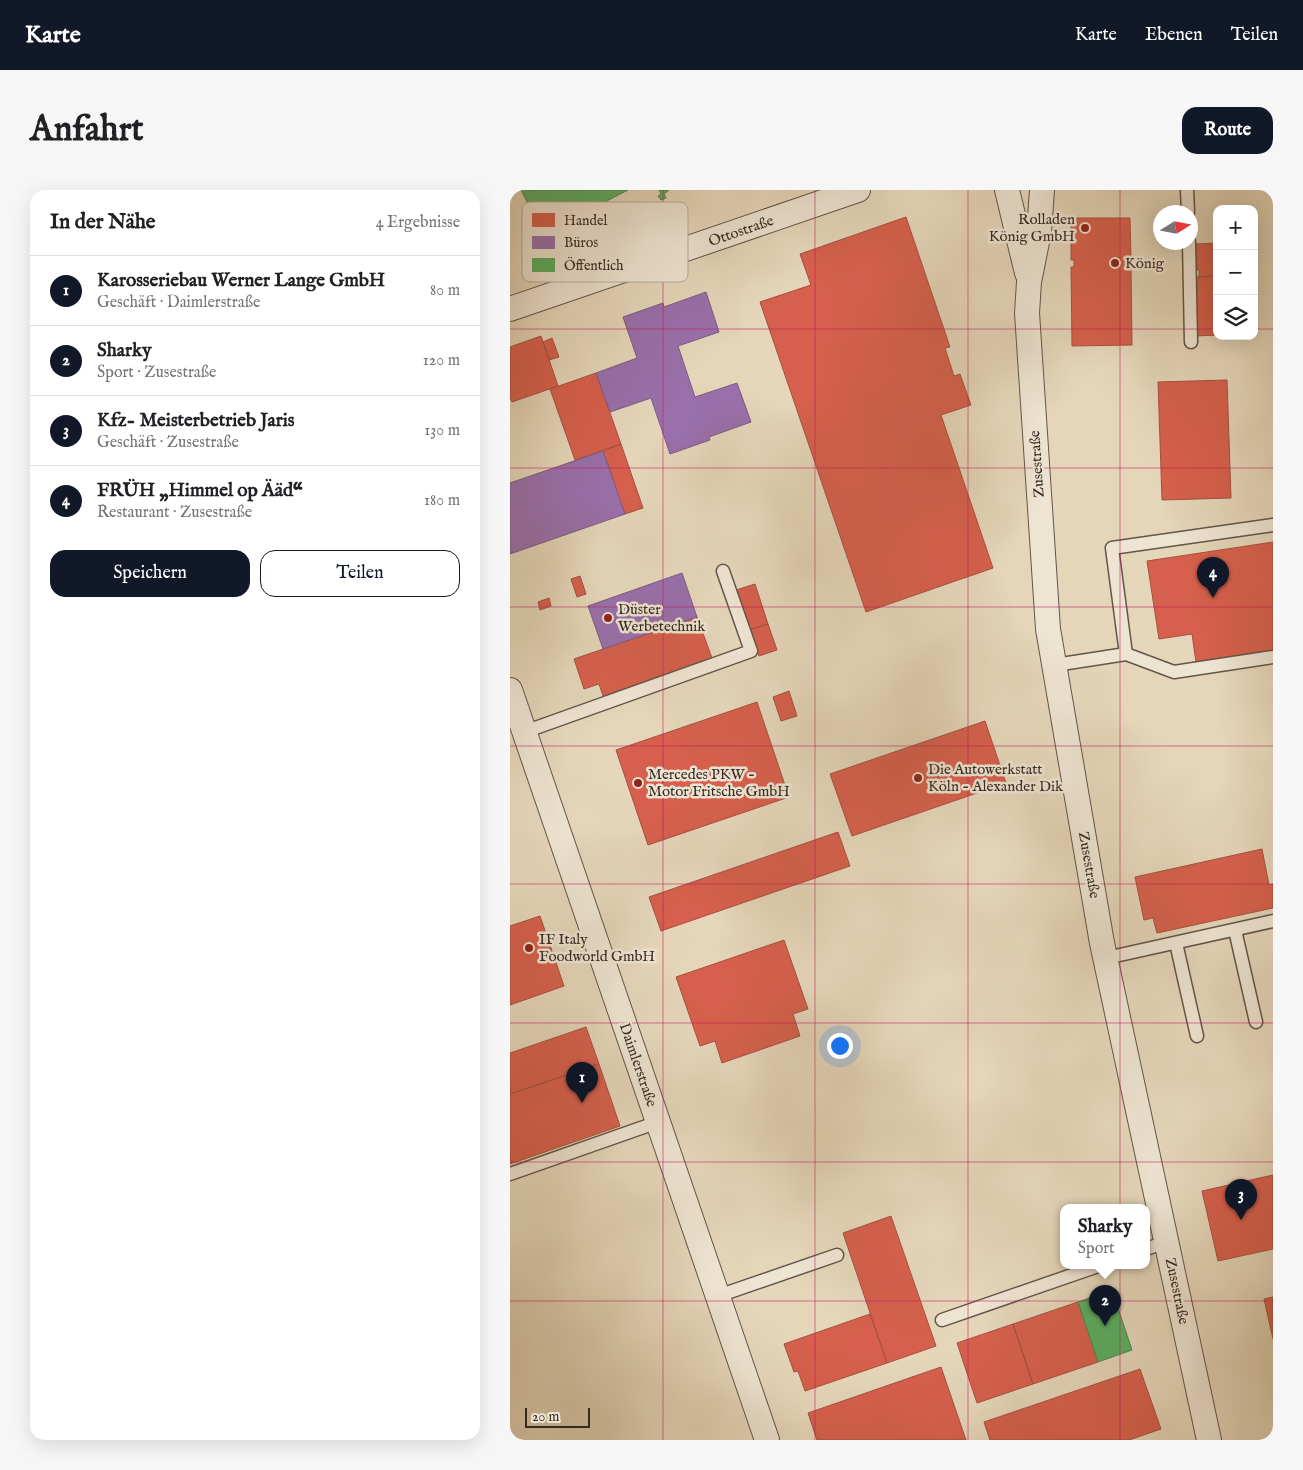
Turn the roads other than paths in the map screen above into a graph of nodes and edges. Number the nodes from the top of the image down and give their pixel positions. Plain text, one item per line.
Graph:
1 (858, 190) edge
2 (1006, 190) edge
3 (1042, 190) edge
4 (1187, 190) edge
5 (1188, 205) edge
6 (688, 248) edge
7 (1188, 250) edge
8 (589, 282) edge
9 (1029, 282) junction
10 (510, 309) edge
11 (1191, 342) dead end
12 (1273, 525) edge
13 (724, 571) dead end
14 (1126, 654) junction
15 (1273, 657) edge
16 (1055, 665) junction
17 (510, 690) edge
18 (524, 732) junction
19 (1273, 921) edge
20 (1235, 930) junction
21 (1176, 942) junction
22 (1106, 958) junction
23 (1256, 1022) dead end
24 (1197, 1036) dead end
25 (658, 1122) junction
26 (510, 1174) edge
27 (1149, 1204) edge
28 (1150, 1211) edge
29 (1156, 1246) edge
30 (837, 1255) dead end
31 (1089, 1269) edge
32 (718, 1296) junction
33 (942, 1320) dead end
34 (768, 1440) edge
35 (1210, 1440) edge

1 - 6 street, Ottostraße
2 - 9 street, Zusestraße
3 - 9 street, Zusestraße
4 - 5 lane
7 - 11 lane
8 - 10 street, Ottostraße
9 - 16 street, Zusestraße
12 - 14 lane
13 - 18 lane
14 - 15 lane
14 - 16 lane
16 - 22 street, Zusestraße
17 - 18 street, Daimlerstraße
18 - 25 street, Daimlerstraße
19 - 20 lane
20 - 21 lane
20 - 23 lane
21 - 22 lane
21 - 24 lane
22 - 27 street, Zusestraße
25 - 26 lane
25 - 32 street, Daimlerstraße
28 - 29 street, Zusestraße
29 - 35 street, Zusestraße
30 - 32 lane
31 - 33 lane
32 - 34 street, Daimlerstraße

